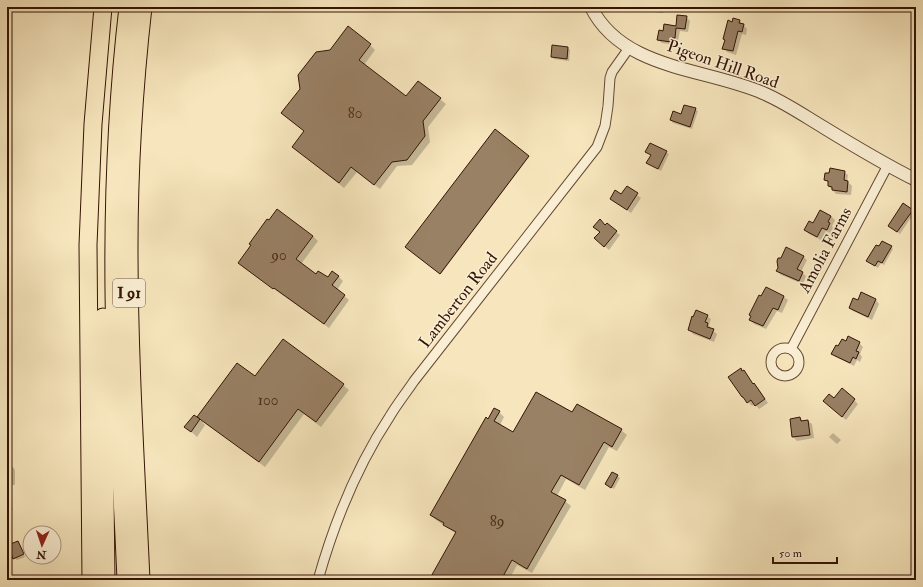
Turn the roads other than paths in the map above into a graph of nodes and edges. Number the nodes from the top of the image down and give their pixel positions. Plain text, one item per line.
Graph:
1 (103, 7) edge
2 (119, 7) edge
3 (128, 7) edge
4 (143, 7) edge
5 (591, 7) edge
6 (629, 48) junction
7 (888, 165) junction
8 (916, 180) edge
9 (791, 349) dead end
10 (91, 580) edge
11 (106, 580) edge
12 (126, 580) edge
13 (141, 580) edge
14 (318, 580) edge

1 - 10 highway, I 91
2 - 11 highway
3 - 12 highway
4 - 13 highway, I 91
5 - 6 street, Pigeon Hill Road
6 - 7 street, Pigeon Hill Road
6 - 14 street, Lamberton Road
7 - 8 street, Pigeon Hill Road
7 - 9 street, Amolia Farms

